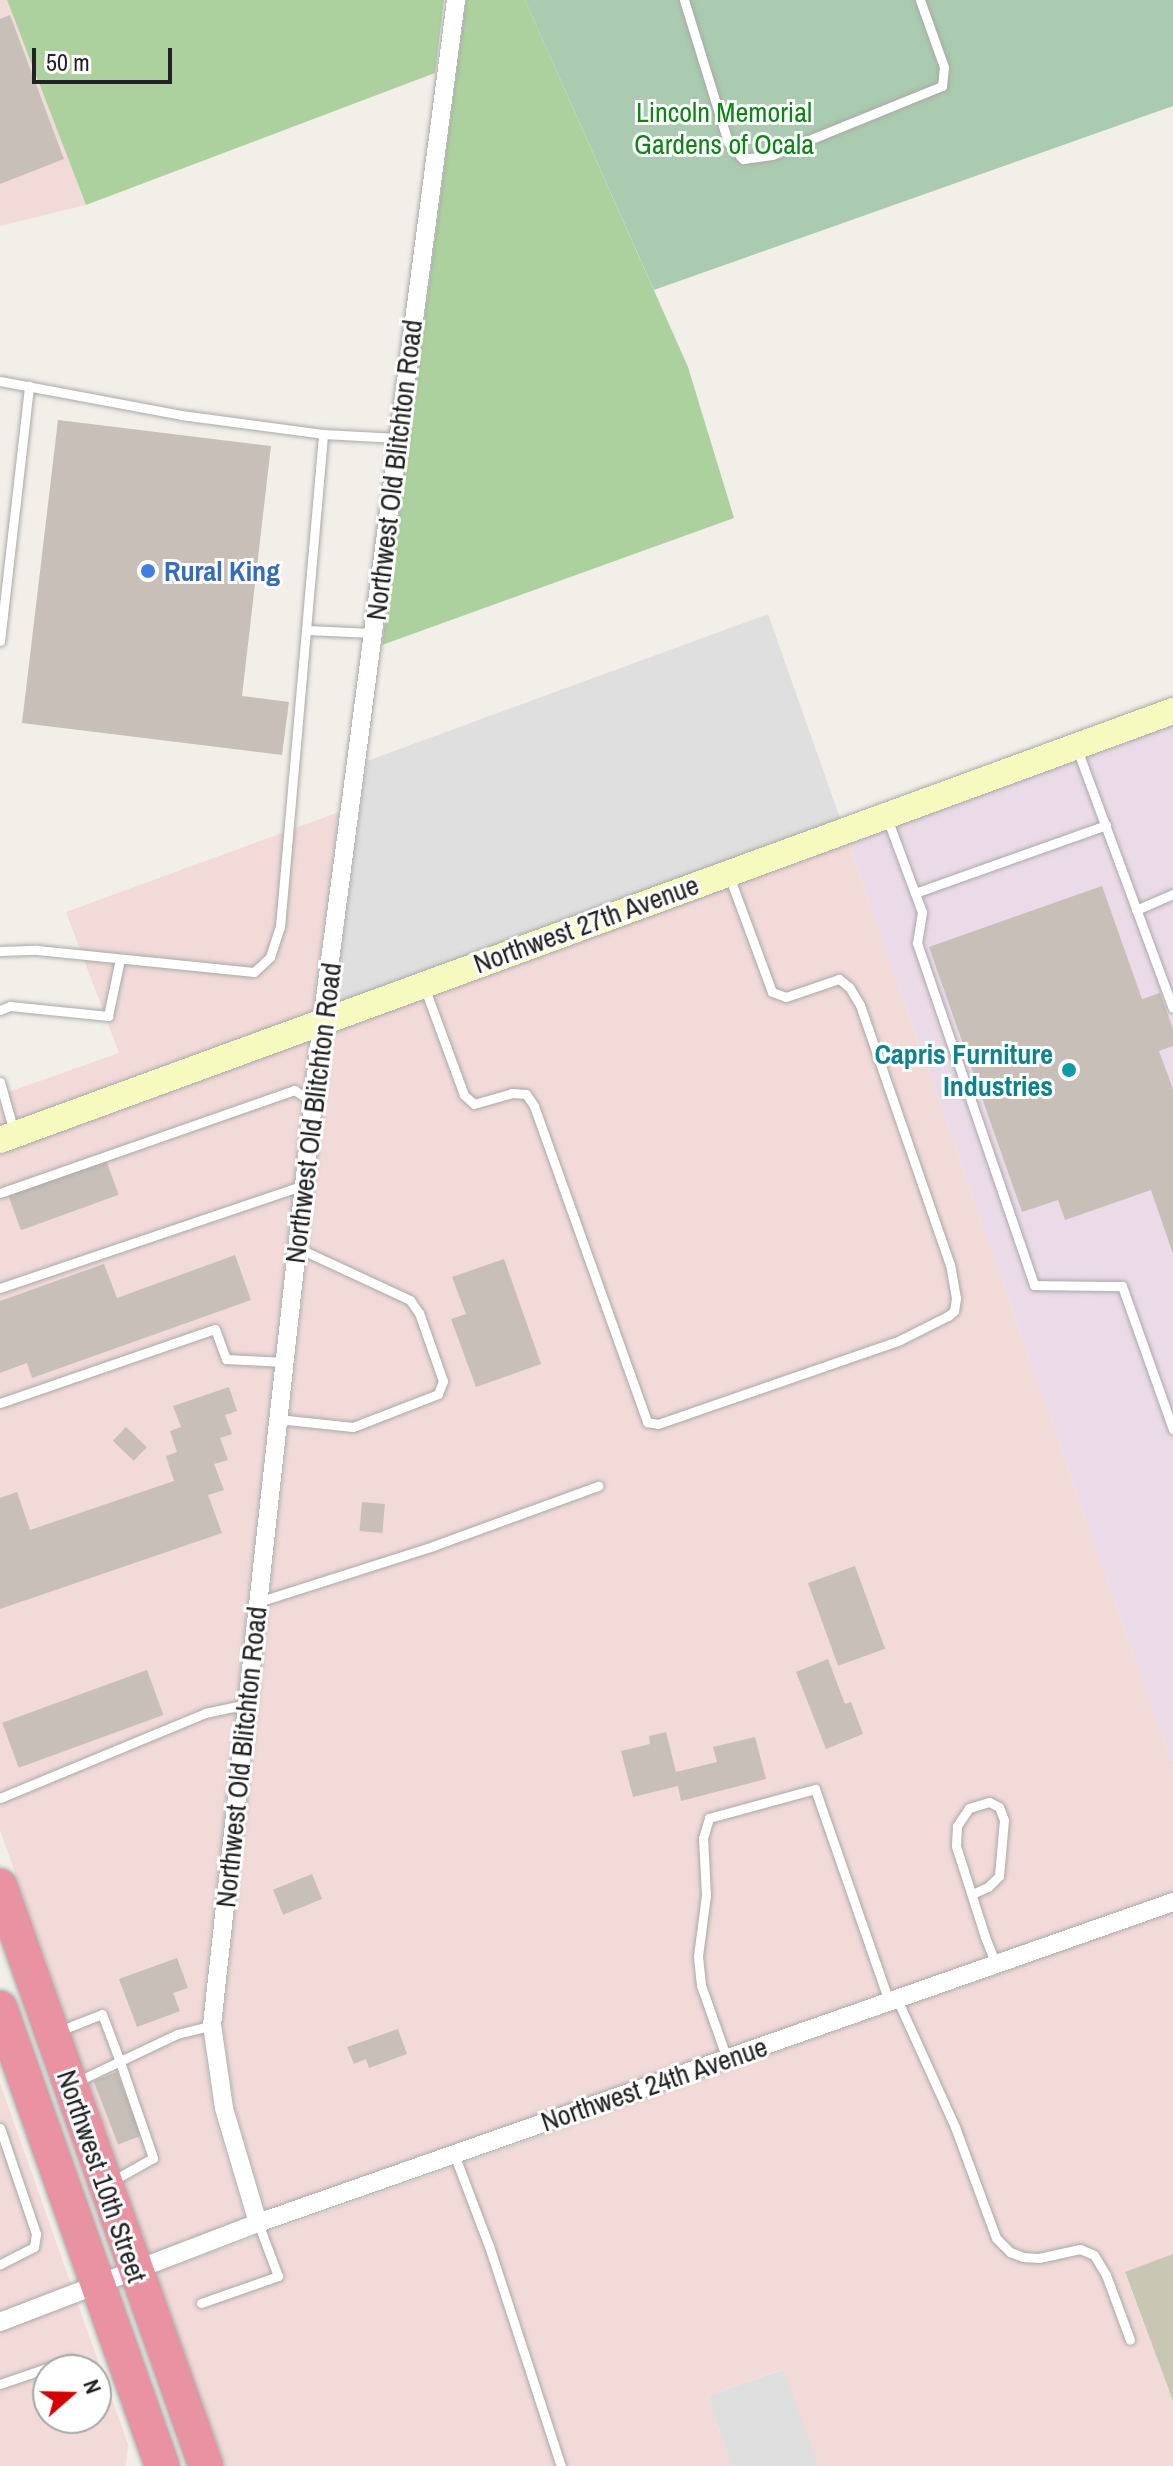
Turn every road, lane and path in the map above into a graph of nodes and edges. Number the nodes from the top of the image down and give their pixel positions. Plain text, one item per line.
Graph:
1 (456, 0) edge
2 (684, 0) edge
3 (920, 0) edge
4 (0, 381) edge
5 (29, 386) junction
6 (323, 434) junction
7 (398, 438) junction
8 (306, 630) junction
9 (373, 633) junction
10 (0, 641) edge
11 (1173, 711) edge
12 (1076, 746) junction
13 (886, 815) junction
14 (1106, 825) junction
15 (728, 872) junction
16 (915, 893) junction
17 (1173, 894) edge
18 (1136, 910) junction
19 (0, 951) edge
20 (120, 959) junction
21 (423, 984) junction
22 (1173, 1008) edge
23 (0, 1010) edge
24 (322, 1021) junction
25 (0, 1082) edge
26 (313, 1102) junction
27 (8, 1138) edge
28 (304, 1185) junction
29 (0, 1193) edge
30 (297, 1248) junction
31 (0, 1288) edge
32 (285, 1362) junction
33 (0, 1403) edge
34 (278, 1419) junction
35 (1173, 1429) edge
36 (598, 1486) dead end
37 (258, 1602) junction
38 (247, 1704) junction
39 (0, 1798) edge
40 (0, 1886) edge
41 (972, 1894) junction
42 (1173, 1902) edge
43 (7, 1926) edge
44 (996, 1964) junction
45 (893, 2000) junction
46 (0, 2008) edge
47 (212, 2025) junction
48 (52, 2033) junction
49 (119, 2059) junction
50 (727, 2059) junction
51 (70, 2084) junction
52 (0, 2128) edge
53 (454, 2154) junction
54 (106, 2185) junction
55 (258, 2223) junction
56 (0, 2264) edge
57 (135, 2269) junction
58 (98, 2284) junction
59 (201, 2303) dead end
60 (0, 2322) edge
61 (1130, 2340) dead end
62 (32, 2373) edge
63 (0, 2384) edge
64 (141, 2408) junction
65 (137, 2466) edge
66 (162, 2466) edge
67 (206, 2466) edge
68 (561, 2466) edge

1 - 7 street, Northwest Old Blitchton Road
2 - 3 lane
4 - 5 lane
5 - 6 lane
5 - 10 lane
6 - 7 lane
6 - 8 lane
7 - 9 street, Northwest Old Blitchton Road
8 - 9 lane
8 - 20 lane
9 - 24 street, Northwest Old Blitchton Road
11 - 12 street, Northwest 27th Avenue
12 - 13 street, Northwest 27th Avenue
12 - 14 lane
13 - 15 street, Northwest 27th Avenue
13 - 16 lane
14 - 16 lane
14 - 18 lane
15 - 21 street, Northwest 27th Avenue
15 - 21 lane
16 - 35 lane
17 - 18 lane
18 - 22 lane
19 - 20 lane
20 - 23 lane
21 - 24 street, Northwest 27th Avenue
24 - 26 street, Northwest Old Blitchton Road
24 - 27 street, Northwest 27th Avenue
25 - 27 lane
26 - 28 street, Northwest Old Blitchton Road
26 - 29 lane
28 - 30 street, Northwest Old Blitchton Road
28 - 31 lane
30 - 32 street, Northwest Old Blitchton Road
30 - 34 lane
32 - 33 lane
32 - 34 street, Northwest Old Blitchton Road
34 - 37 street, Northwest Old Blitchton Road
36 - 37 lane
37 - 38 street, Northwest Old Blitchton Road
38 - 39 lane
38 - 47 street, Northwest Old Blitchton Road
40 - 43 highway, Northwest 10th Street
41 - 41 lane
41 - 44 lane
42 - 44 street, Northwest 24th Avenue
43 - 48 highway, Northwest 10th Street
44 - 45 street, Northwest 24th Avenue
45 - 50 street, Northwest 24th Avenue
45 - 50 lane
45 - 61 lane
46 - 58 highway, Northwest 10th Street
47 - 49 lane
47 - 55 street, Northwest Old Blitchton Road
48 - 49 lane
48 - 51 highway, Northwest 10th Street
49 - 51 lane
49 - 54 lane
50 - 53 street, Northwest 24th Avenue
51 - 54 highway, Northwest 10th Street
52 - 56 lane
53 - 55 street, Northwest 24th Avenue
53 - 68 lane
54 - 57 highway, Northwest 10th Street
55 - 57 street, Northwest 24th Avenue
55 - 59 lane
57 - 58 street, Northwest 24th Avenue
57 - 67 highway, Northwest 10th Street
58 - 60 street, Northwest 24th Avenue
58 - 64 highway, Northwest 10th Street
62 - 63 lane
64 - 65 highway
64 - 66 highway, Northwest 10th Street

